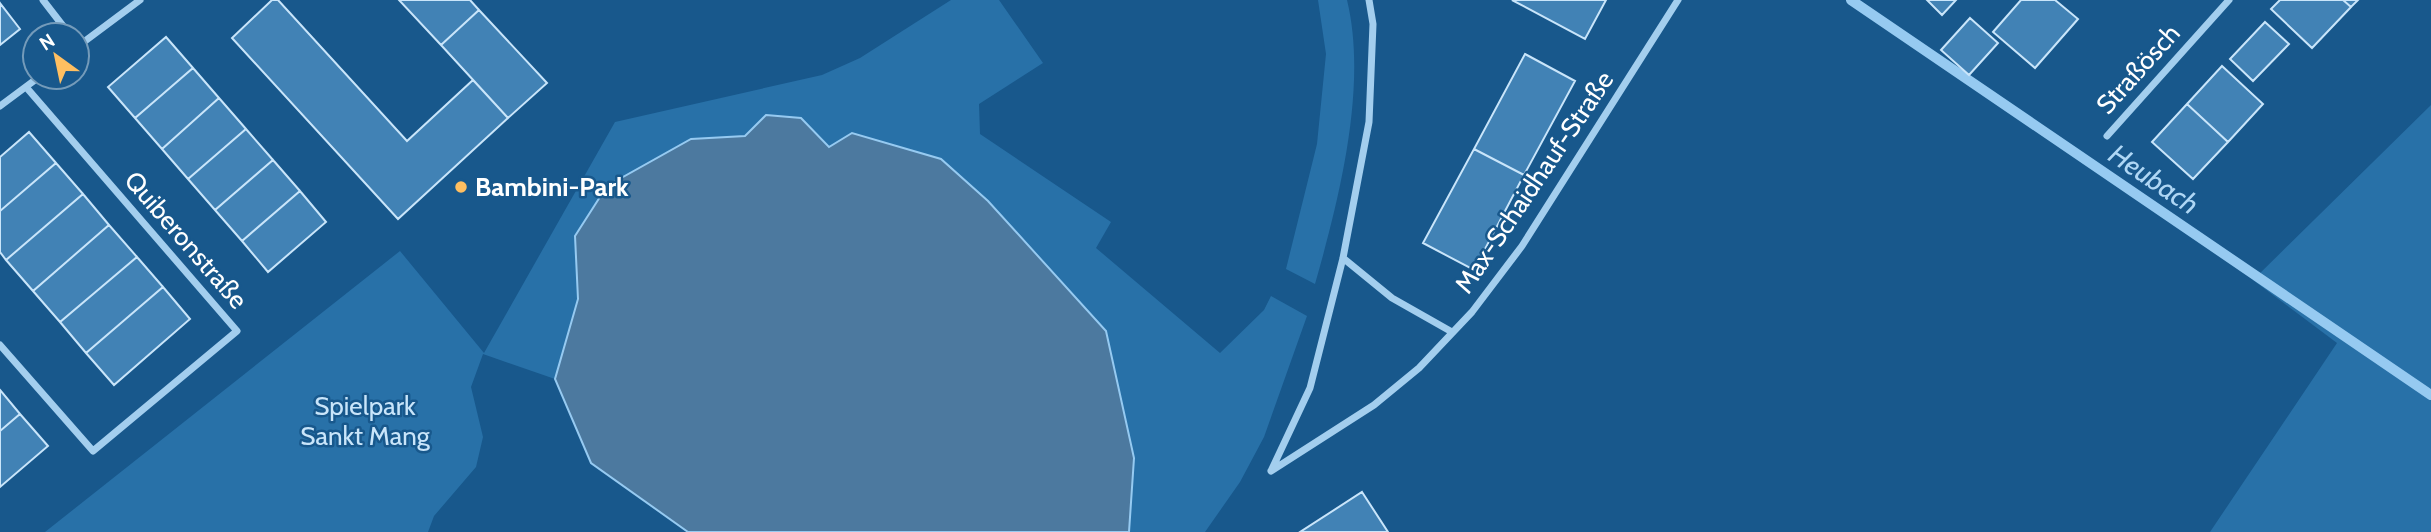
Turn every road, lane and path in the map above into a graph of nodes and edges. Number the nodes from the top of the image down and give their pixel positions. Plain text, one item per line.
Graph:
1 (43, 0) edge
2 (140, 0) edge
3 (1369, 0) edge
4 (1678, 0) edge
5 (2229, 0) edge
6 (60, 21) edge
7 (91, 36) edge
8 (21, 91) edge
9 (29, 91) edge
10 (0, 106) edge
11 (2107, 136) dead end
12 (1343, 258) junction
13 (1452, 332) junction
14 (0, 345) edge

1 - 6 street
2 - 7 street
3 - 12 street
4 - 13 street, Max-Schaidhauf-Straße
5 - 11 street, Straßösch
8 - 10 street
9 - 14 street, Quiberonstraße
12 - 13 street
12 - 13 street, Max-Schaidhauf-Straße

